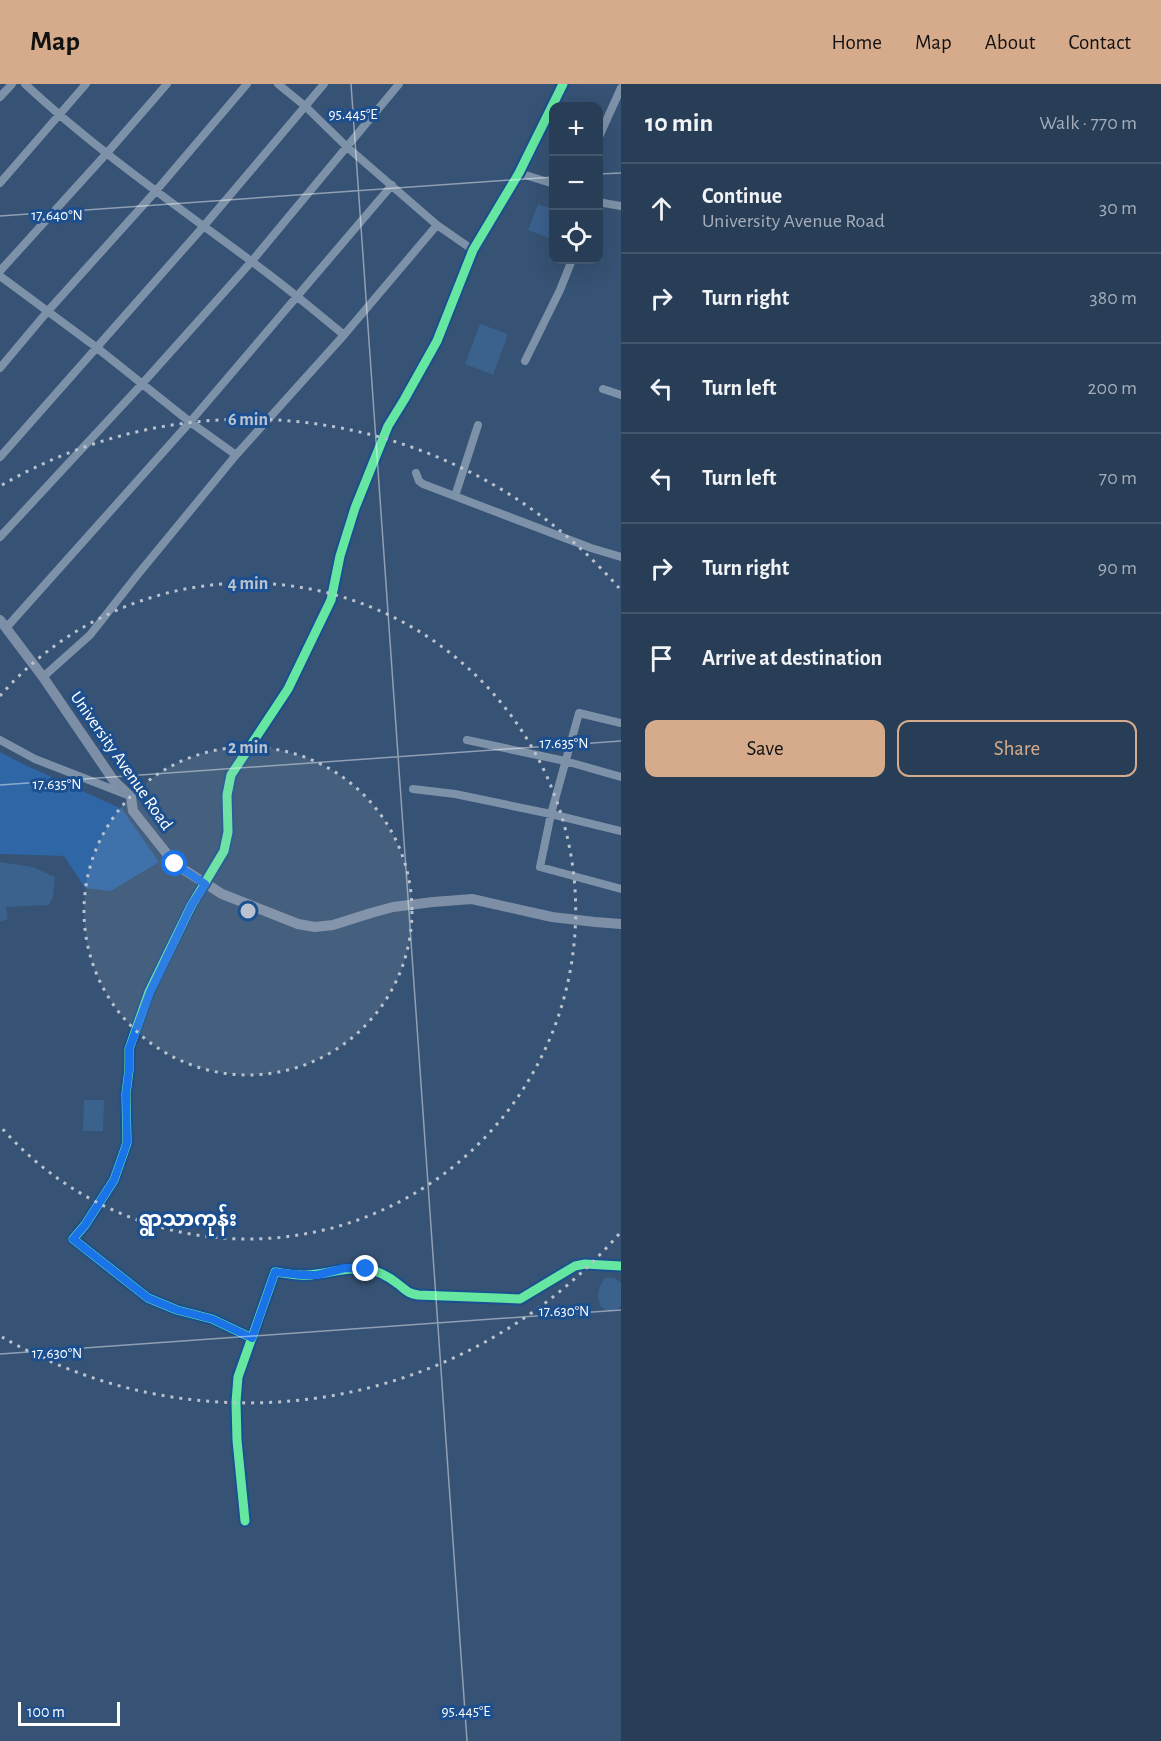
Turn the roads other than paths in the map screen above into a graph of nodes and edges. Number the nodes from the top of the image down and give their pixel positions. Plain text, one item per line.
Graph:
1 (12, 84) edge
2 (25, 84) edge
3 (86, 84) edge
4 (167, 84) edge
5 (246, 84) edge
6 (278, 84) edge
7 (324, 84) edge
8 (399, 84) edge
9 (563, 84) edge
10 (621, 88) edge
11 (0, 97) edge
12 (305, 106) junction
13 (59, 116) junction
14 (603, 129) edge
15 (347, 147) junction
16 (107, 153) junction
17 (519, 173) junction
18 (549, 182) edge
19 (0, 183) edge
20 (392, 185) junction
21 (155, 192) junction
22 (603, 203) edge
23 (621, 206) edge
24 (436, 225) junction
25 (203, 227) junction
26 (473, 250) junction
27 (252, 261) junction
28 (570, 264) edge
29 (0, 274) edge
30 (296, 296) junction
31 (46, 312) junction
32 (344, 335) junction
33 (96, 347) junction
34 (525, 361) dead end
35 (0, 368) edge
36 (142, 384) junction
37 (603, 389) dead end
38 (621, 395) edge
39 (190, 422) junction
40 (478, 425) dead end
41 (236, 455) junction
42 (0, 457) edge
43 (416, 473) dead end
44 (455, 496) junction
45 (0, 537) edge
46 (621, 557) edge
47 (3, 624) edge
48 (43, 677) junction
49 (621, 723) edge
50 (0, 740) edge
51 (467, 740) dead end
52 (565, 761) junction
53 (621, 777) edge
54 (413, 789) dead end
55 (131, 797) junction
56 (551, 814) junction
57 (621, 831) edge
58 (205, 884) junction
59 (621, 889) edge
60 (621, 924) edge
61 (621, 1266) edge
62 (252, 1338) junction
63 (245, 1521) dead end

1 - 11 street
2 - 13 street
3 - 13 street
4 - 16 street
5 - 21 street
6 - 12 street
7 - 12 street
8 - 15 street
9 - 17 street
10 - 14 street
12 - 15 street
12 - 25 street
13 - 16 street
13 - 19 street
15 - 20 street
15 - 27 street
16 - 21 street
16 - 29 street
17 - 18 street
17 - 26 street
20 - 24 street
20 - 30 street
21 - 25 street
21 - 31 street
22 - 23 street
24 - 26 street
24 - 32 street
25 - 27 street
25 - 33 street
26 - 58 street
27 - 30 street
27 - 36 street
28 - 34 street
29 - 31 street
30 - 32 street
30 - 39 street
31 - 33 street
31 - 35 street
32 - 41 street
33 - 36 street
33 - 42 street
36 - 39 street
36 - 45 street
37 - 38 street
39 - 41 street
39 - 47 street
40 - 44 street
41 - 48 street
43 - 44 street
44 - 46 street
47 - 48 main road, University Avenue Road
48 - 55 main road, University Avenue Road
49 - 52 street
50 - 55 street
51 - 52 street
52 - 53 street
52 - 56 street
54 - 56 street
55 - 58 main road, University Avenue Road
56 - 57 street
56 - 59 street
58 - 60 main road, University Avenue Road
58 - 62 street
61 - 62 street
62 - 63 street

